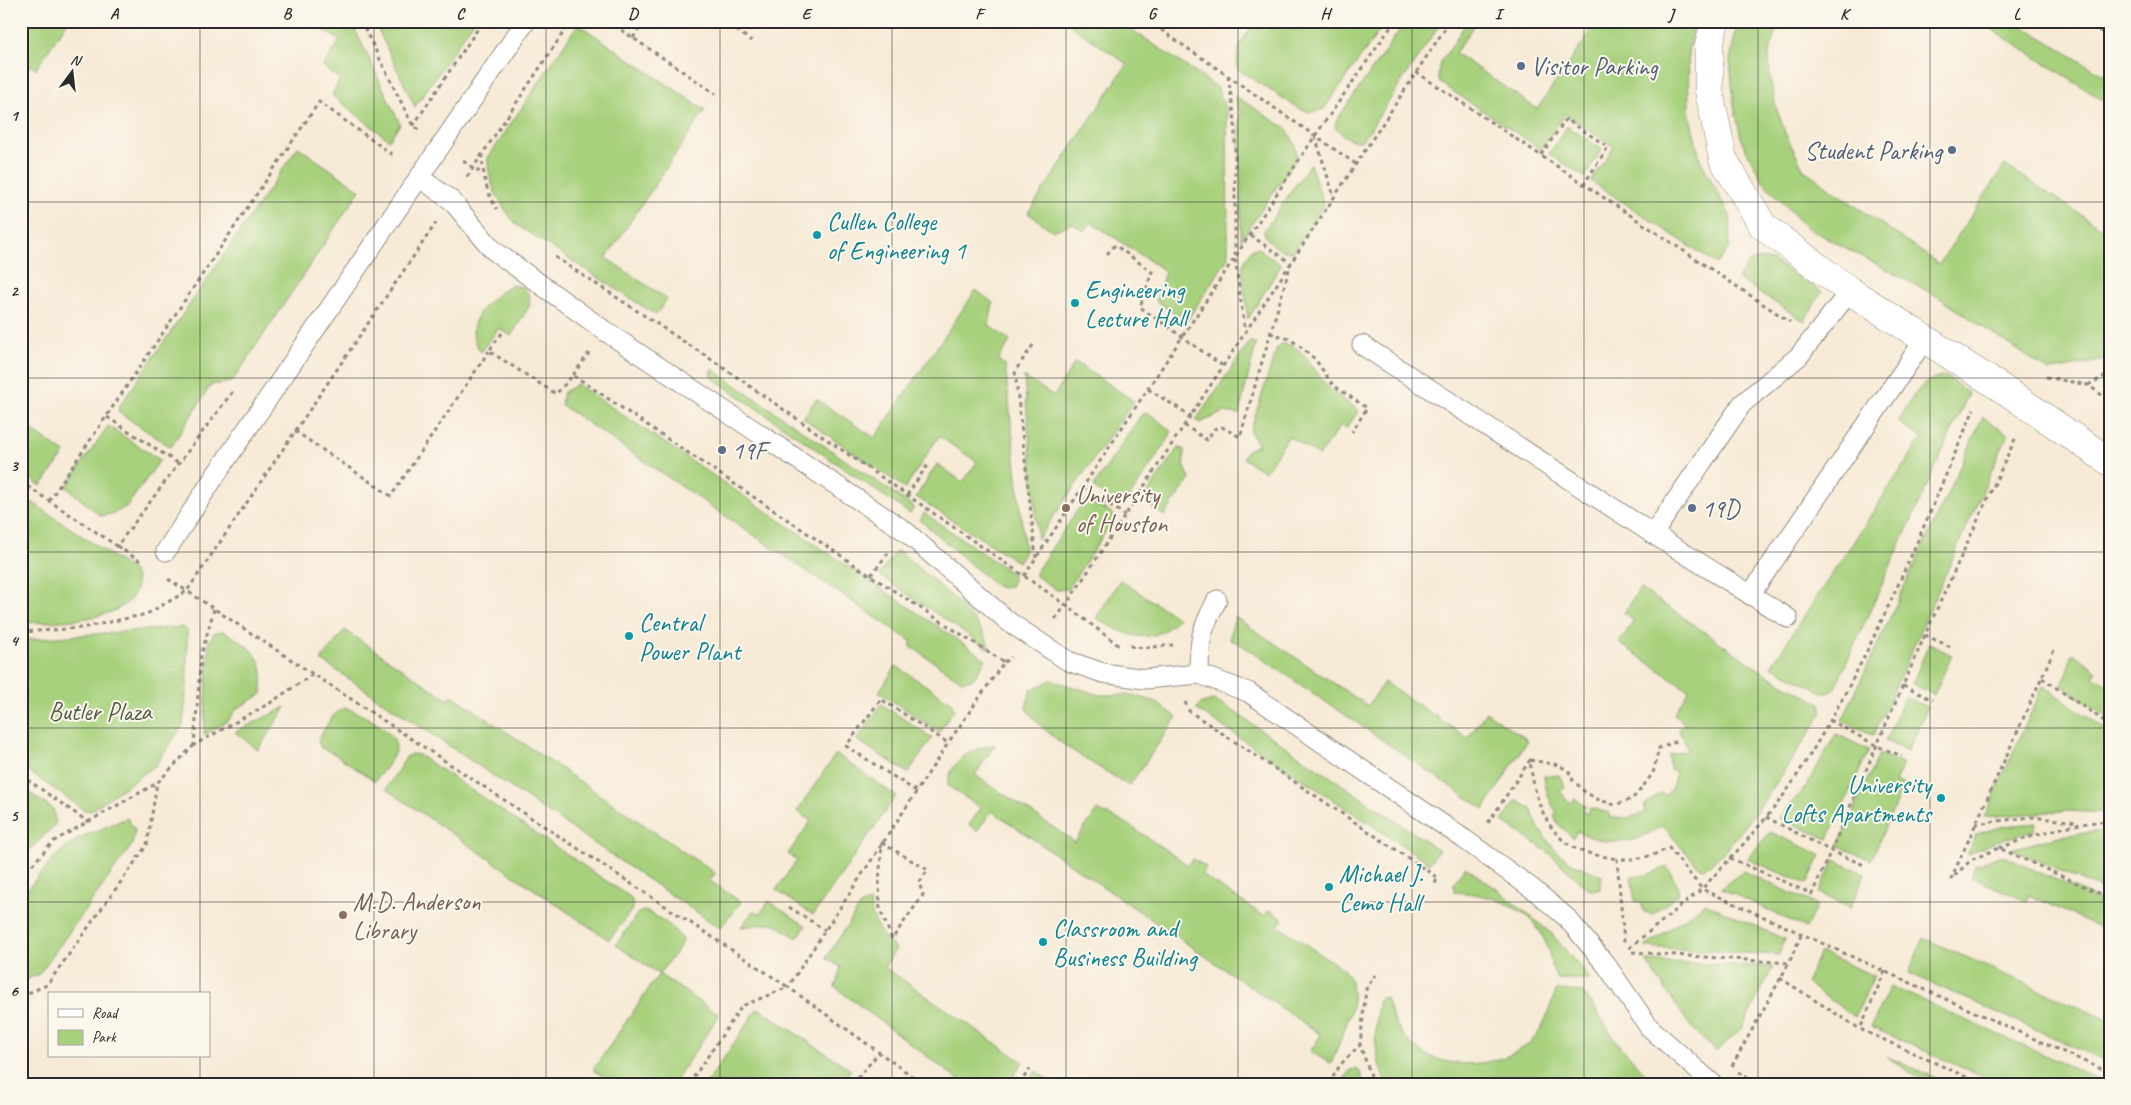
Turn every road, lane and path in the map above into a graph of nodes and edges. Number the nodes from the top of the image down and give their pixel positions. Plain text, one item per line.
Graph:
1 (361, 21) edge
2 (484, 21) edge
3 (526, 21) edge
4 (571, 21) edge
5 (608, 21) edge
6 (645, 21) edge
7 (723, 21) edge
8 (1148, 21) edge
9 (1395, 21) edge
10 (1450, 21) edge
11 (1715, 21) edge
12 (2086, 21) edge
13 (633, 38) junction
14 (2110, 38) edge
15 (752, 41) dead end
16 (1416, 72) junction
17 (1228, 76) junction
18 (716, 94) dead end
19 (1316, 136) junction
20 (393, 154) dead end
21 (482, 154) junction
22 (1541, 156) junction
23 (1356, 164) junction
24 (420, 178) junction
25 (1584, 184) junction
26 (1334, 198) junction
27 (451, 200) junction
28 (499, 211) dead end
29 (1250, 235) junction
30 (547, 252) dead end
31 (1107, 254) dead end
32 (1235, 258) junction
33 (1291, 263) junction
34 (1850, 290) junction
35 (1797, 326) dead end
36 (502, 333) dead end
37 (1245, 333) junction
38 (1270, 334) junction
39 (1182, 337) junction
40 (1924, 340) junction
41 (1033, 345) dead end
42 (1362, 345) dead end
43 (489, 351) junction
44 (1223, 366) junction
45 (2040, 374) dead end
46 (2110, 374) edge
47 (2088, 385) junction
48 (1148, 389) junction
49 (233, 391) dead end
50 (2110, 401) edge
51 (1977, 404) dead end
52 (1191, 416) junction
53 (107, 417) junction
54 (1184, 425) junction
55 (295, 431) junction
56 (1352, 432) dead end
57 (2018, 433) dead end
58 (2110, 462) edge
59 (929, 463) dead end
60 (179, 464) junction
61 (21, 482) edge
62 (1083, 487) junction
63 (907, 496) junction
64 (49, 500) junction
65 (1125, 515) junction
66 (1653, 534) junction
67 (117, 546) junction
68 (166, 551) dead end
69 (1036, 558) junction
70 (148, 566) dead end
71 (164, 576) dead end
72 (1024, 576) junction
73 (187, 591) junction
74 (1750, 595) junction
75 (1218, 600) dead end
76 (214, 609) junction
77 (1788, 618) dead end
78 (21, 632) edge
79 (1925, 635) junction
80 (1174, 645) dead end
81 (1953, 648) dead end
82 (2054, 650) dead end
83 (313, 674) junction
84 (1199, 674) junction
85 (1178, 676) junction
86 (2042, 678) junction
87 (1903, 686) junction
88 (1933, 700) dead end
89 (1830, 720) junction
90 (2110, 725) edge
91 (1678, 741) dead end
92 (948, 743) junction
93 (194, 745) junction
94 (1877, 746) junction
95 (1902, 756) dead end
96 (1530, 760) junction
97 (21, 776) edge
98 (157, 783) junction
99 (916, 792) junction
100 (1766, 817) junction
101 (2110, 821) edge
102 (88, 822) junction
103 (2081, 822) junction
104 (1975, 824) junction
105 (1486, 827) dead end
106 (882, 843) junction
107 (1999, 848) junction
108 (1831, 851) junction
109 (1617, 858) junction
110 (1730, 858) junction
111 (1864, 864) dead end
112 (21, 877) edge
113 (1434, 885) dead end
114 (1702, 889) junction
115 (2110, 898) edge
116 (789, 907) dead end
117 (825, 930) junction
118 (1802, 934) junction
119 (1625, 951) junction
120 (1789, 962) junction
121 (1885, 971) junction
122 (1375, 975) dead end
123 (1780, 978) junction
124 (788, 987) junction
125 (21, 996) edge
126 (1860, 1029) junction
127 (1360, 1045) junction
128 (880, 1053) junction
129 (1730, 1068) dead end
130 (1030, 1069) dead end
131 (2110, 1073) edge
132 (689, 1084) edge
133 (852, 1084) edge
134 (922, 1084) edge
135 (1019, 1084) edge
136 (1329, 1084) edge
137 (1374, 1084) edge
138 (1713, 1084) edge
139 (1982, 1084) edge

1 - 2 path
3 - 24 lane
4 - 21 path
5 - 13 path
6 - 13 path
7 - 15 path
8 - 17 path
9 - 19 path
10 - 16 path
11 - 34 street
12 - 14 path
13 - 18 path
16 - 22 path
16 - 23 path
17 - 19 path
17 - 32 path
19 - 23 path
19 - 26 path
19 - 29 path
20 - 53 path
21 - 27 path
21 - 28 path
22 - 25 path
22 - 25 path
23 - 26 path
24 - 27 lane
24 - 68 lane
25 - 35 path
26 - 33 path
27 - 55 path
27 - 85 lane
29 - 32 path
29 - 33 path
30 - 63 path
31 - 39 path
32 - 37 path
32 - 39 path
33 - 37 path
33 - 38 path
34 - 40 street
34 - 66 lane
36 - 43 path
37 - 44 path
38 - 54 path
38 - 56 path
39 - 44 path
39 - 48 path
40 - 58 street
40 - 74 lane
41 - 69 path
42 - 66 lane
43 - 55 path
43 - 92 path
44 - 52 path
45 - 47 path
46 - 47 path
47 - 50 path
48 - 52 path
48 - 62 path
49 - 60 path
51 - 89 path
52 - 54 path
53 - 60 path
53 - 64 path
54 - 65 path
55 - 73 path
57 - 79 path
59 - 63 path
60 - 67 path
61 - 64 path
62 - 65 path
62 - 69 path
63 - 72 path
64 - 67 path
65 - 72 path
66 - 74 lane
67 - 70 path
69 - 72 path
71 - 73 path
73 - 76 path
73 - 78 path
74 - 77 lane
75 - 84 lane
76 - 83 path
76 - 93 path
79 - 81 path
79 - 87 path
80 - 85 path
82 - 86 path
83 - 93 path
83 - 124 path
84 - 85 lane
84 - 138 lane
85 - 113 path
86 - 90 path
86 - 104 path
87 - 88 path
87 - 94 path
89 - 94 path
89 - 100 path
91 - 96 path
92 - 99 path
92 - 99 path
93 - 98 path
94 - 95 path
94 - 108 path
96 - 105 path
96 - 109 path
97 - 102 path
98 - 102 path
98 - 125 path
99 - 106 path
100 - 108 path
100 - 110 path
101 - 103 path
102 - 112 path
103 - 104 path
103 - 107 path
104 - 107 path
106 - 106 path
106 - 117 path
107 - 115 path
108 - 110 path
108 - 111 path
109 - 114 path
109 - 119 path
110 - 114 path
114 - 118 path
114 - 119 path
116 - 117 path
117 - 124 path
118 - 120 path
118 - 121 path
119 - 120 path
120 - 123 path
121 - 126 path
121 - 131 path
122 - 127 path
123 - 126 path
123 - 129 path
124 - 128 path
124 - 132 path
126 - 139 path
127 - 136 path
127 - 137 path
128 - 133 path
128 - 134 path
130 - 135 path

